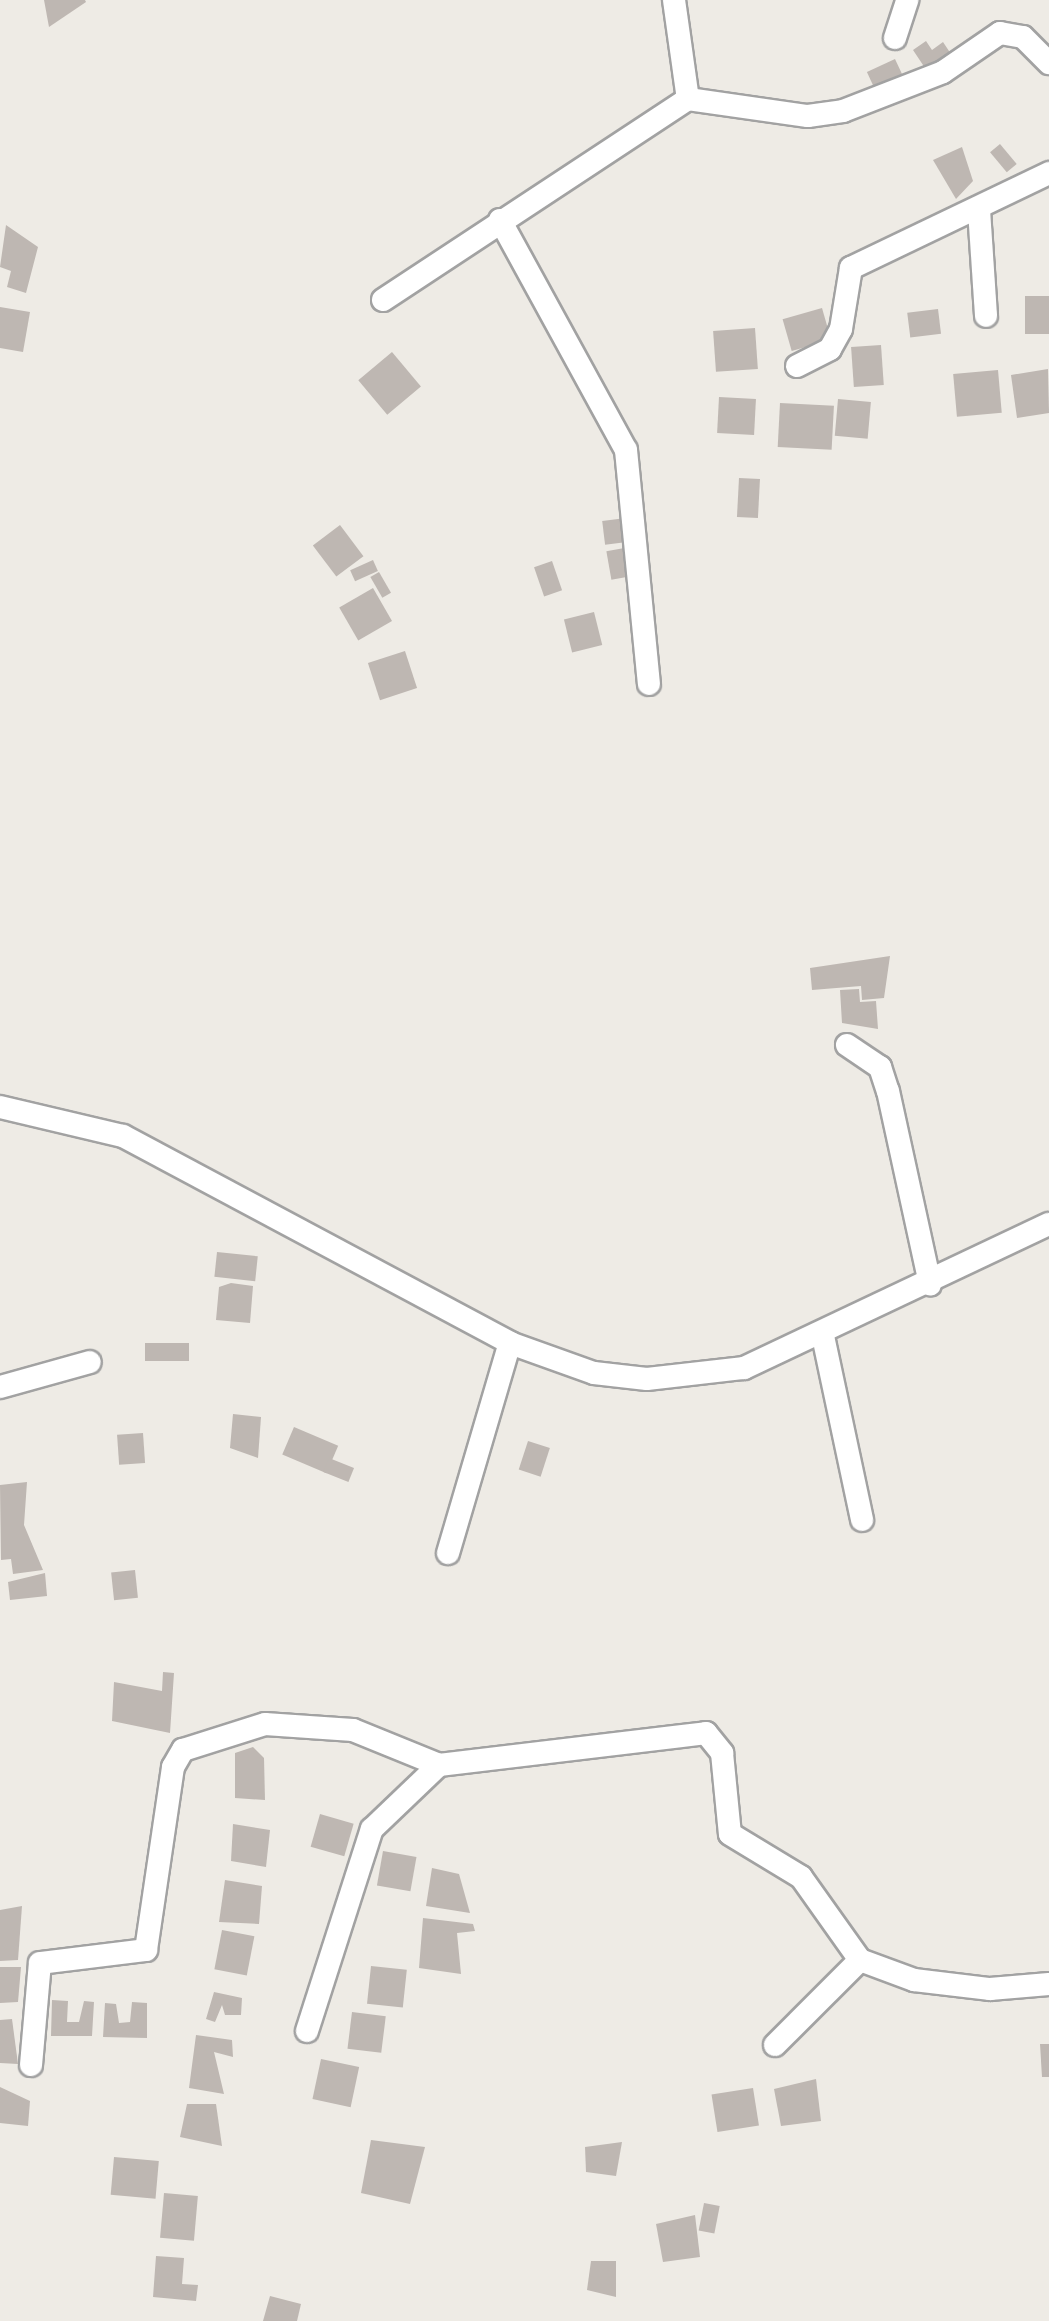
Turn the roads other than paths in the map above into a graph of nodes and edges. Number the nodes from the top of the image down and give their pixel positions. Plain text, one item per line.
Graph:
1 (674, 0) edge
2 (907, 0) edge
3 (895, 38) dead end
4 (1049, 63) edge
5 (688, 99) junction
6 (1049, 173) edge
7 (979, 210) junction
8 (500, 220) junction
9 (383, 300) dead end
10 (986, 316) dead end
11 (796, 366) dead end
12 (648, 684) dead end
13 (847, 1045) dead end
14 (0, 1107) edge
15 (1049, 1224) edge
16 (930, 1284) junction
17 (823, 1336) junction
18 (510, 1343) junction
19 (90, 1362) dead end
20 (0, 1387) edge
21 (862, 1520) dead end
22 (448, 1553) dead end
23 (439, 1765) junction
24 (860, 1960) junction
25 (1049, 1984) edge
26 (307, 2031) dead end
27 (775, 2045) dead end
28 (31, 2065) dead end

1 - 5 street
2 - 3 street
4 - 5 street
5 - 8 street
6 - 7 street
7 - 10 street
7 - 11 street
8 - 9 street
8 - 12 street
13 - 16 street
14 - 18 street
15 - 16 street
16 - 17 street
17 - 18 street
17 - 21 street
18 - 22 street
19 - 20 street
23 - 24 street
23 - 26 street
23 - 28 street
24 - 25 street
24 - 27 street

